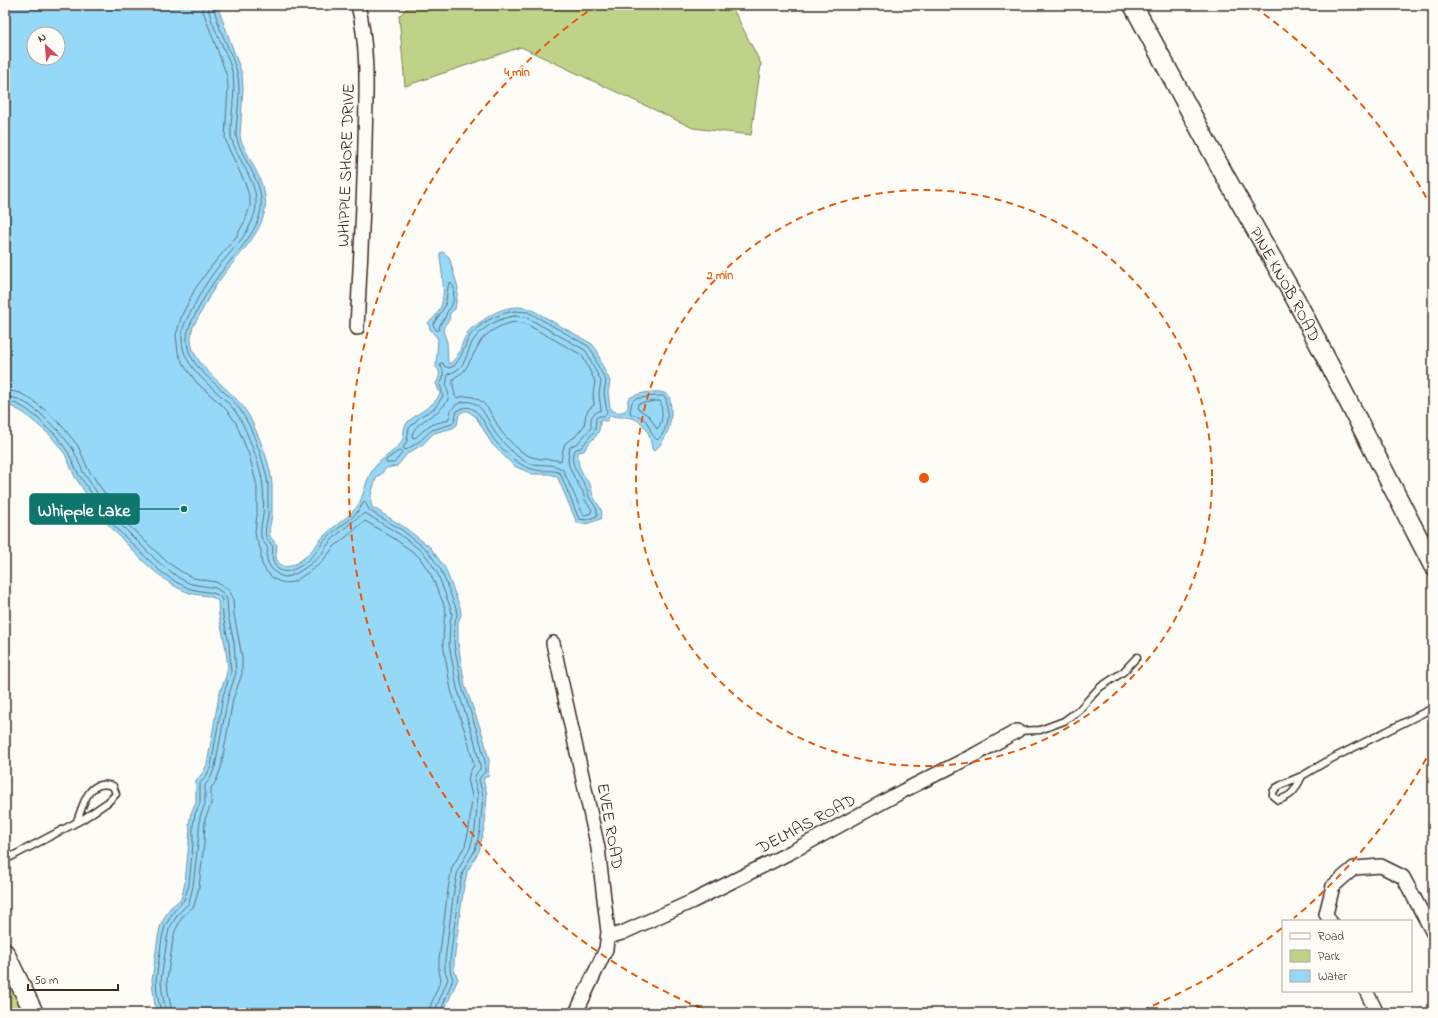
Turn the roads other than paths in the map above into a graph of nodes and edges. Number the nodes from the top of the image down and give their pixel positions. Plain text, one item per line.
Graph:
1 (358, 5) edge
2 (1133, 5) edge
3 (357, 328) dead end
4 (1433, 566) edge
5 (554, 642) dead end
6 (1137, 657) dead end
7 (1433, 708) edge
8 (1017, 732) joint
9 (1302, 776) junction
10 (78, 821) junction
11 (5, 860) edge
12 (1329, 920) edge
13 (1433, 933) edge
14 (608, 937) junction
15 (5, 953) edge
16 (1366, 992) edge
17 (34, 1013) edge
18 (576, 1013) edge
19 (1377, 1013) edge

1 - 3 street, WHIPPLE SHORE DRIVE
2 - 4 street, PINE KNOB ROAD
5 - 14 street, EVEE ROAD
6 - 8 lane
7 - 9 lane
8 - 14 street, DELMAS ROAD
9 - 9 lane
10 - 10 lane
10 - 11 lane
12 - 13 street
14 - 18 street, EVEE ROAD
15 - 17 street
16 - 19 street

